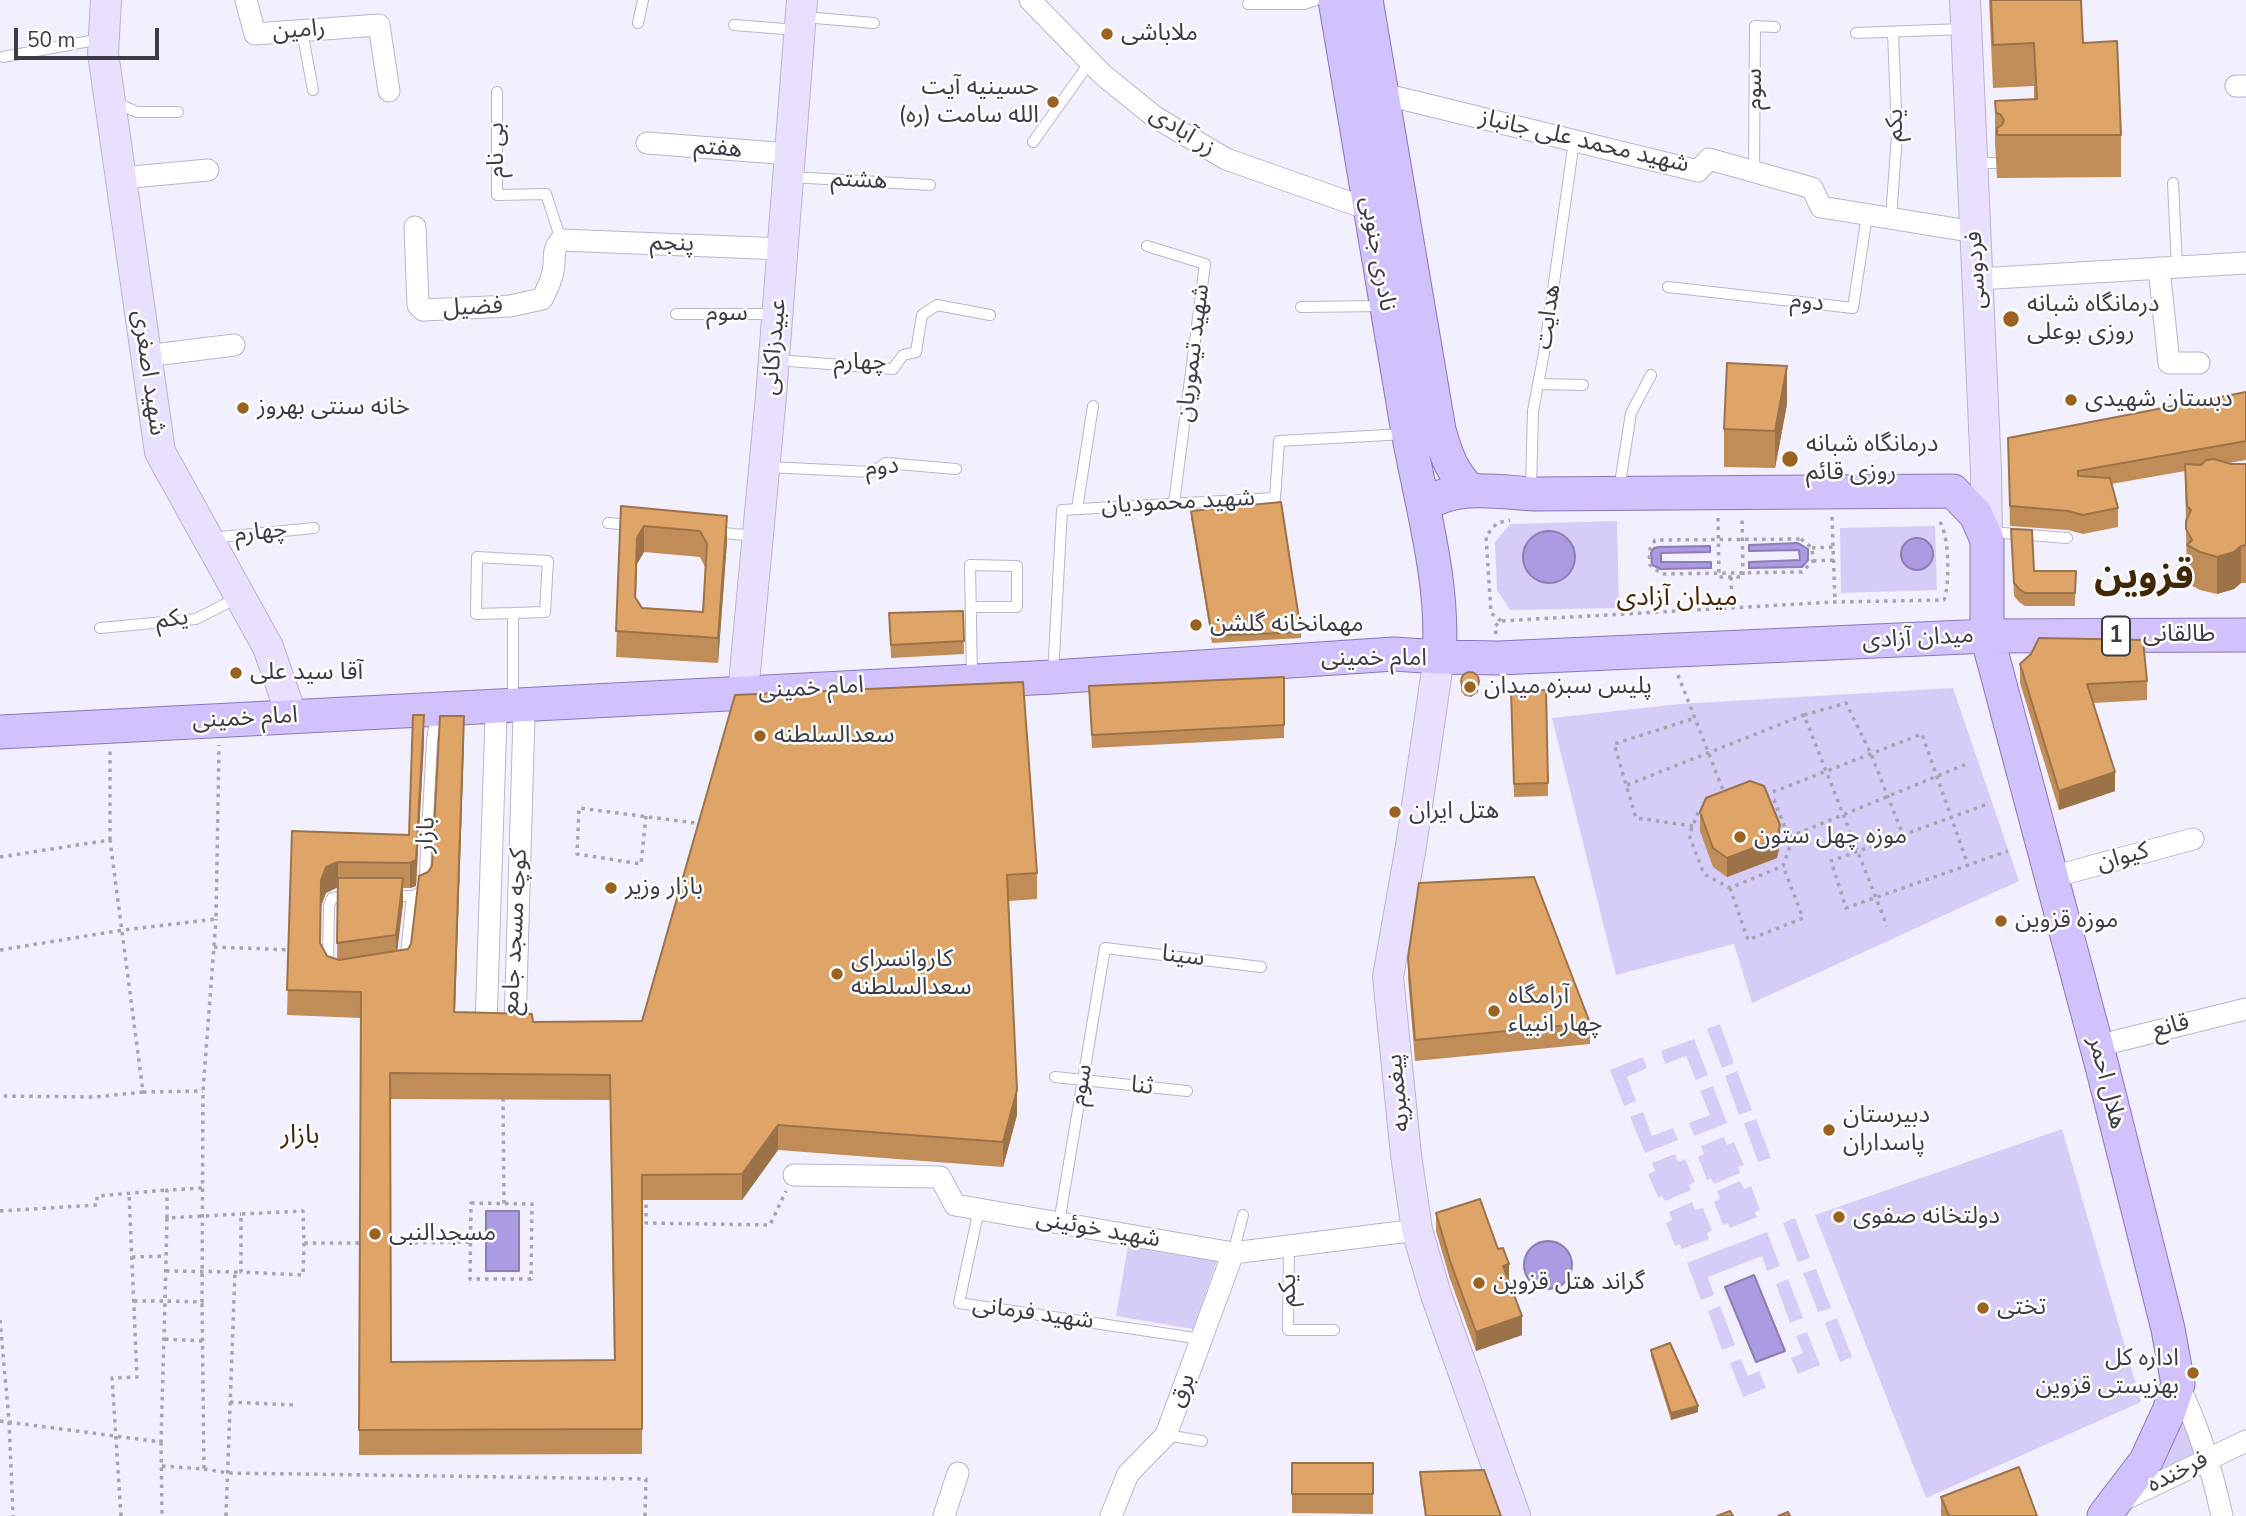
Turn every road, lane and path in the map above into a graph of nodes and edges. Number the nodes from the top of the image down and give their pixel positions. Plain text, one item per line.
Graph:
1 (106, 0) edge
2 (246, 0) edge
3 (643, 0) edge
4 (1317, 0) edge
5 (1335, 0) edge
6 (1366, 0) edge
7 (1248, 4) dead end
8 (1040, 6) edge
9 (1965, 14) edge
10 (801, 15) edge
11 (638, 23) dead end
12 (874, 23) dead end
13 (734, 25) dead end
14 (1775, 27) dead end
15 (302, 31) junction
16 (1893, 32) junction
17 (1856, 33) dead end
18 (104, 39) junction
19 (3, 57) dead end
20 (1090, 62) junction
21 (313, 90) dead end
22 (389, 91) dead end
23 (497, 92) dead end
24 (1383, 94) junction
25 (110, 100) junction
26 (178, 112) dead end
27 (1574, 141) junction
28 (1033, 142) dead end
29 (647, 143) dead end
30 (789, 166) junction
31 (208, 170) dead end
32 (1754, 172) junction
33 (121, 178) junction
34 (2174, 183) dead end
35 (929, 185) dead end
36 (1368, 209) junction
37 (1867, 215) junction
38 (1891, 218) junction
39 (415, 227) dead end
40 (1975, 232) junction
41 (561, 240) junction
42 (1147, 246) dead end
43 (783, 248) junction
44 (2246, 262) edge
45 (2168, 267) junction
46 (1978, 279) junction
47 (1668, 287) dead end
48 (1386, 306) junction
49 (1301, 307) dead end
50 (676, 314) dead end
51 (778, 314) junction
52 (990, 315) dead end
53 (234, 345) dead end
54 (146, 356) junction
55 (774, 360) junction
56 (2199, 363) dead end
57 (1651, 374) dead end
58 (1539, 384) junction
59 (1583, 385) dead end
60 (1093, 406) dead end
61 (1409, 434) junction
62 (765, 467) junction
63 (956, 469) dead end
64 (1462, 481) junction
65 (1618, 493) junction
66 (1422, 495) junction
67 (1174, 503) junction
68 (1525, 507) junction
69 (1077, 509) junction
70 (1934, 516) dead end
71 (1832, 517) dead end
72 (1730, 518) dead end
73 (1755, 518) dead end
74 (608, 523) dead end
75 (649, 527) edge
76 (314, 528) dead end
77 (704, 532) edge
78 (758, 536) junction
79 (1987, 536) junction
80 (2067, 538) dead end
81 (208, 539) junction
82 (1742, 539) junction
83 (1718, 540) junction
84 (1833, 547) junction
85 (1812, 548) junction
86 (1834, 560) junction
87 (1813, 561) junction
88 (1743, 572) junction
89 (1719, 573) junction
90 (1731, 577) junction
91 (240, 596) junction
92 (1835, 602) junction
93 (971, 607) junction
94 (1732, 608) junction
95 (513, 613) junction
96 (1501, 621) junction
97 (1494, 626) dead end
98 (100, 628) dead end
99 (2246, 635) edge
100 (1987, 636) junction
101 (1667, 650) junction
102 (1439, 657) junction
103 (1053, 677) junction
104 (972, 681) junction
105 (743, 693) junction
106 (511, 713) junction
107 (435, 715) junction
108 (1804, 715) junction
109 (292, 717) junction
110 (1695, 718) junction
111 (0, 732) edge
112 (0, 743) edge
113 (219, 743) dead end
114 (110, 748) dead end
115 (1709, 753) junction
116 (1871, 754) junction
117 (1969, 763) dead end
118 (1826, 771) junction
119 (1937, 776) junction
120 (1627, 785) junction
121 (1756, 793) edge
122 (1763, 796) junction
123 (1888, 796) junction
124 (1726, 798) edge
125 (1713, 803) edge
126 (1985, 805) dead end
127 (1844, 814) junction
128 (646, 816) junction
129 (1952, 818) junction
130 (708, 824) edge
131 (1693, 826) junction
132 (1903, 835) junction
133 (1788, 836) junction
134 (2193, 839) dead end
135 (110, 840) junction
136 (2008, 851) dead end
137 (1858, 852) junction
138 (0, 857) edge
139 (1968, 865) junction
140 (1783, 866) junction
141 (2052, 877) junction
142 (1730, 888) junction
143 (364, 896) edge
144 (376, 896) edge
145 (412, 897) junction
146 (1875, 897) junction
147 (216, 919) junction
148 (1887, 926) dead end
149 (123, 930) junction
150 (214, 947) junction
151 (1105, 948) joint
152 (0, 950) edge
153 (301, 950) edge
154 (1261, 967) dead end
155 (397, 970) edge
156 (338, 978) edge
157 (2246, 1009) edge
158 (2097, 1046) junction
159 (1055, 1077) dead end
160 (1083, 1081) junction
161 (503, 1086) edge
162 (202, 1091) junction
163 (1187, 1091) dead end
164 (143, 1092) junction
165 (0, 1096) edge
166 (794, 1175) joint
167 (202, 1188) junction
168 (646, 1189) edge
169 (167, 1190) junction
170 (129, 1193) junction
171 (504, 1204) junction
172 (979, 1209) junction
173 (0, 1212) edge
174 (240, 1214) junction
175 (1243, 1215) dead end
176 (201, 1216) junction
177 (167, 1217) junction
178 (1059, 1223) junction
179 (1417, 1230) junction
180 (471, 1242) junction
181 (304, 1243) junction
182 (373, 1243) edge
183 (387, 1243) edge
184 (1290, 1246) junction
185 (1233, 1253) junction
186 (166, 1256) junction
187 (132, 1257) junction
188 (166, 1271) junction
189 (202, 1271) junction
190 (235, 1272) junction
191 (241, 1272) junction
192 (134, 1301) junction
193 (164, 1301) junction
194 (202, 1301) junction
195 (0, 1320) edge
196 (1334, 1330) dead end
197 (165, 1339) junction
198 (1202, 1339) junction
199 (203, 1341) junction
200 (2178, 1384) junction
201 (230, 1402) junction
202 (294, 1405) dead end
203 (0, 1421) edge
204 (9, 1421) junction
205 (116, 1434) junction
206 (1166, 1435) junction
207 (1202, 1441) dead end
208 (2246, 1441) edge
209 (161, 1442) junction
210 (2209, 1458) junction
211 (162, 1465) junction
212 (204, 1469) junction
213 (228, 1473) junction
214 (958, 1473) dead end
215 (2107, 1511) edge
216 (13, 1516) edge
217 (121, 1516) edge
218 (162, 1516) edge
219 (226, 1516) edge
220 (645, 1516) edge
221 (944, 1516) edge
222 (1111, 1516) edge
223 (1515, 1516) edge
224 (2222, 1516) edge

1 - 18 street, شهید اصغری
2 - 15 street, رامین
3 - 11 lane
4 - 7 lane
5 - 36 main road, نادری جنوبی
6 - 24 main road, نادری جنوبی
8 - 20 street, زر آبادی
9 - 16 lane
9 - 40 street, فردوسی
10 - 12 lane
10 - 13 lane
10 - 30 street, عبیدزاکانی
14 - 32 lane, سوم
15 - 21 lane
15 - 22 street, رامین
16 - 17 lane
16 - 38 lane, یکم
18 - 19 lane
18 - 25 street, شهید اصغری
20 - 28 lane
20 - 36 street, زر آبادی
23 - 41 lane, بی نام
24 - 27 street, شهید محمد علی جانباز
24 - 64 main road, نادری جنوبی
25 - 26 lane
25 - 33 street, شهید اصغری
27 - 32 street, شهید محمد علی جانباز
27 - 58 lane, هدایت
29 - 30 street, هفتم
30 - 35 lane, هشتم
30 - 43 street, عبیدزاکانی
31 - 33 street
32 - 37 street, شهید محمد علی جانباز
33 - 54 street, شهید اصغری
34 - 45 lane
36 - 48 main road, نادری جنوبی
37 - 38 street, شهید محمد علی جانباز
37 - 47 lane, دوم
38 - 40 street, شهید محمد علی جانباز
39 - 41 street, فضیل
40 - 46 street, فردوسی
41 - 43 street, پنجم
42 - 67 lane, شهید تیموریان
43 - 51 street, عبیدزاکانی
44 - 45 street
45 - 46 street
45 - 56 street
46 - 79 street, فردوسی
48 - 49 lane
48 - 61 main road, نادری جنوبی
50 - 51 lane, سوم
51 - 55 street, عبیدزاکانی
52 - 55 lane, چهارم
53 - 54 street
54 - 81 street, شهید اصغری
55 - 62 street, عبیدزاکانی
57 - 65 lane
58 - 59 lane
58 - 68 lane, هدایت
60 - 69 lane
61 - 66 main road, نادری جنوبی
61 - 67 lane, شهید محمودیان
62 - 63 lane, دوم
62 - 78 street, عبیدزاکانی
64 - 66 main road, میدان آزادی
64 - 68 main road, میدان آزادی
65 - 68 main road, میدان آزادی
65 - 79 main road, میدان آزادی
66 - 102 main road
67 - 69 lane, شهید محمودیان
68 - 96 path
69 - 103 lane, شهید محمودیان
70 - 92 path
71 - 84 path
72 - 83 path
73 - 82 path
74 - 75 lane
76 - 81 lane, چهارم
77 - 78 lane
78 - 105 street, عبیدزاکانی
79 - 80 lane
79 - 100 main road, میدان آزادی
81 - 91 street, شهید اصغری
82 - 83 path
82 - 85 path
82 - 88 path
83 - 89 path
83 - 89 path
84 - 85 path
84 - 86 path
85 - 87 path
86 - 87 path
86 - 92 path
87 - 88 path
88 - 89 path
88 - 90 path
89 - 90 path
90 - 94 path
91 - 98 lane, یکم
91 - 109 street, شهید اصغری
92 - 94 path
93 - 93 lane
93 - 104 lane
94 - 96 path
95 - 95 lane
95 - 106 lane
96 - 97 path
99 - 100 main road, طالقانی / 1
100 - 101 main road, میدان آزادی
100 - 141 main road, هلال احمر
101 - 102 main road, میدان آزادی
101 - 110 path
102 - 103 main road, امام خمینی
102 - 106 main road, امام خمینی
102 - 179 street, پیغمبریه
103 - 104 main road, امام خمینی
104 - 105 main road, امام خمینی
105 - 106 main road, امام خمینی
106 - 106 street, کوچه مسجد جامع
106 - 107 main road, امام خمینی
107 - 109 main road, امام خمینی
107 - 112 main road, امام خمینی
107 - 145 lane, بازار
108 - 115 path
108 - 116 path
108 - 118 path
109 - 111 main road, امام خمینی
110 - 115 path
110 - 120 path
113 - 147 path
114 - 135 path
115 - 120 path
115 - 124 path
116 - 118 path
116 - 119 path
116 - 123 path
117 - 119 path
118 - 122 path
118 - 127 path
119 - 123 path
119 - 129 path
120 - 131 path
121 - 122 path
122 - 133 path
123 - 127 path
123 - 132 path
125 - 131 path
126 - 129 path
127 - 133 path
127 - 137 path
128 - 128 path
128 - 130 path
129 - 132 path
129 - 139 path
131 - 142 path
132 - 137 path
133 - 140 path
134 - 141 street, کیوان
135 - 138 path
135 - 149 path
136 - 139 path
137 - 146 path
137 - 146 path
139 - 146 path
140 - 142 path
140 - 142 path
141 - 158 main road, هلال احمر
143 - 156 lane
144 - 145 lane
145 - 155 lane
146 - 148 path
147 - 149 path
147 - 150 path
149 - 152 path
149 - 164 path
150 - 153 path
150 - 162 path
151 - 154 lane, سینا
151 - 160 lane, سوم
157 - 158 street, قانع
158 - 200 main road, هلال احمر
159 - 160 lane, ثنا
160 - 163 lane, ثنا
160 - 178 lane, سوم
161 - 171 path
162 - 164 path
162 - 167 path
164 - 165 path
166 - 168 path
166 - 172 street, شهید خوئینی
167 - 169 path
167 - 176 path
169 - 170 path
169 - 177 path
170 - 173 path
170 - 187 path
171 - 180 path
171 - 180 path
172 - 178 street, شهید خوئینی
172 - 198 lane, شهید فرمانی
174 - 176 path
174 - 181 path
174 - 191 path
175 - 185 lane
176 - 177 path
176 - 189 path
177 - 186 path
178 - 185 street, شهید خوئینی
179 - 184 street, شهید خوئینی
179 - 223 street, پیغمبریه
180 - 183 path
181 - 182 path
181 - 191 path
184 - 185 street, شهید خوئینی
184 - 196 lane, یکم
185 - 198 street, برق
186 - 187 path
186 - 188 path
187 - 192 path
188 - 189 path
188 - 193 path
189 - 190 path
189 - 194 path
190 - 191 path
190 - 201 path
192 - 193 path
192 - 205 path
193 - 194 path
193 - 197 path
194 - 199 path
195 - 204 path
197 - 199 path
197 - 209 path
198 - 206 street, برق
199 - 212 path
200 - 210 street
200 - 215 main road, هلال احمر
201 - 202 path
201 - 213 path
203 - 204 path
204 - 205 path
204 - 216 path
205 - 209 path
205 - 217 path
206 - 207 lane
206 - 222 street, برق
208 - 210 street, فرخنده
209 - 211 path
210 - 215 street, فرخنده
210 - 224 street
211 - 212 path
211 - 218 path
212 - 213 path
213 - 219 path
213 - 220 path
214 - 221 street

